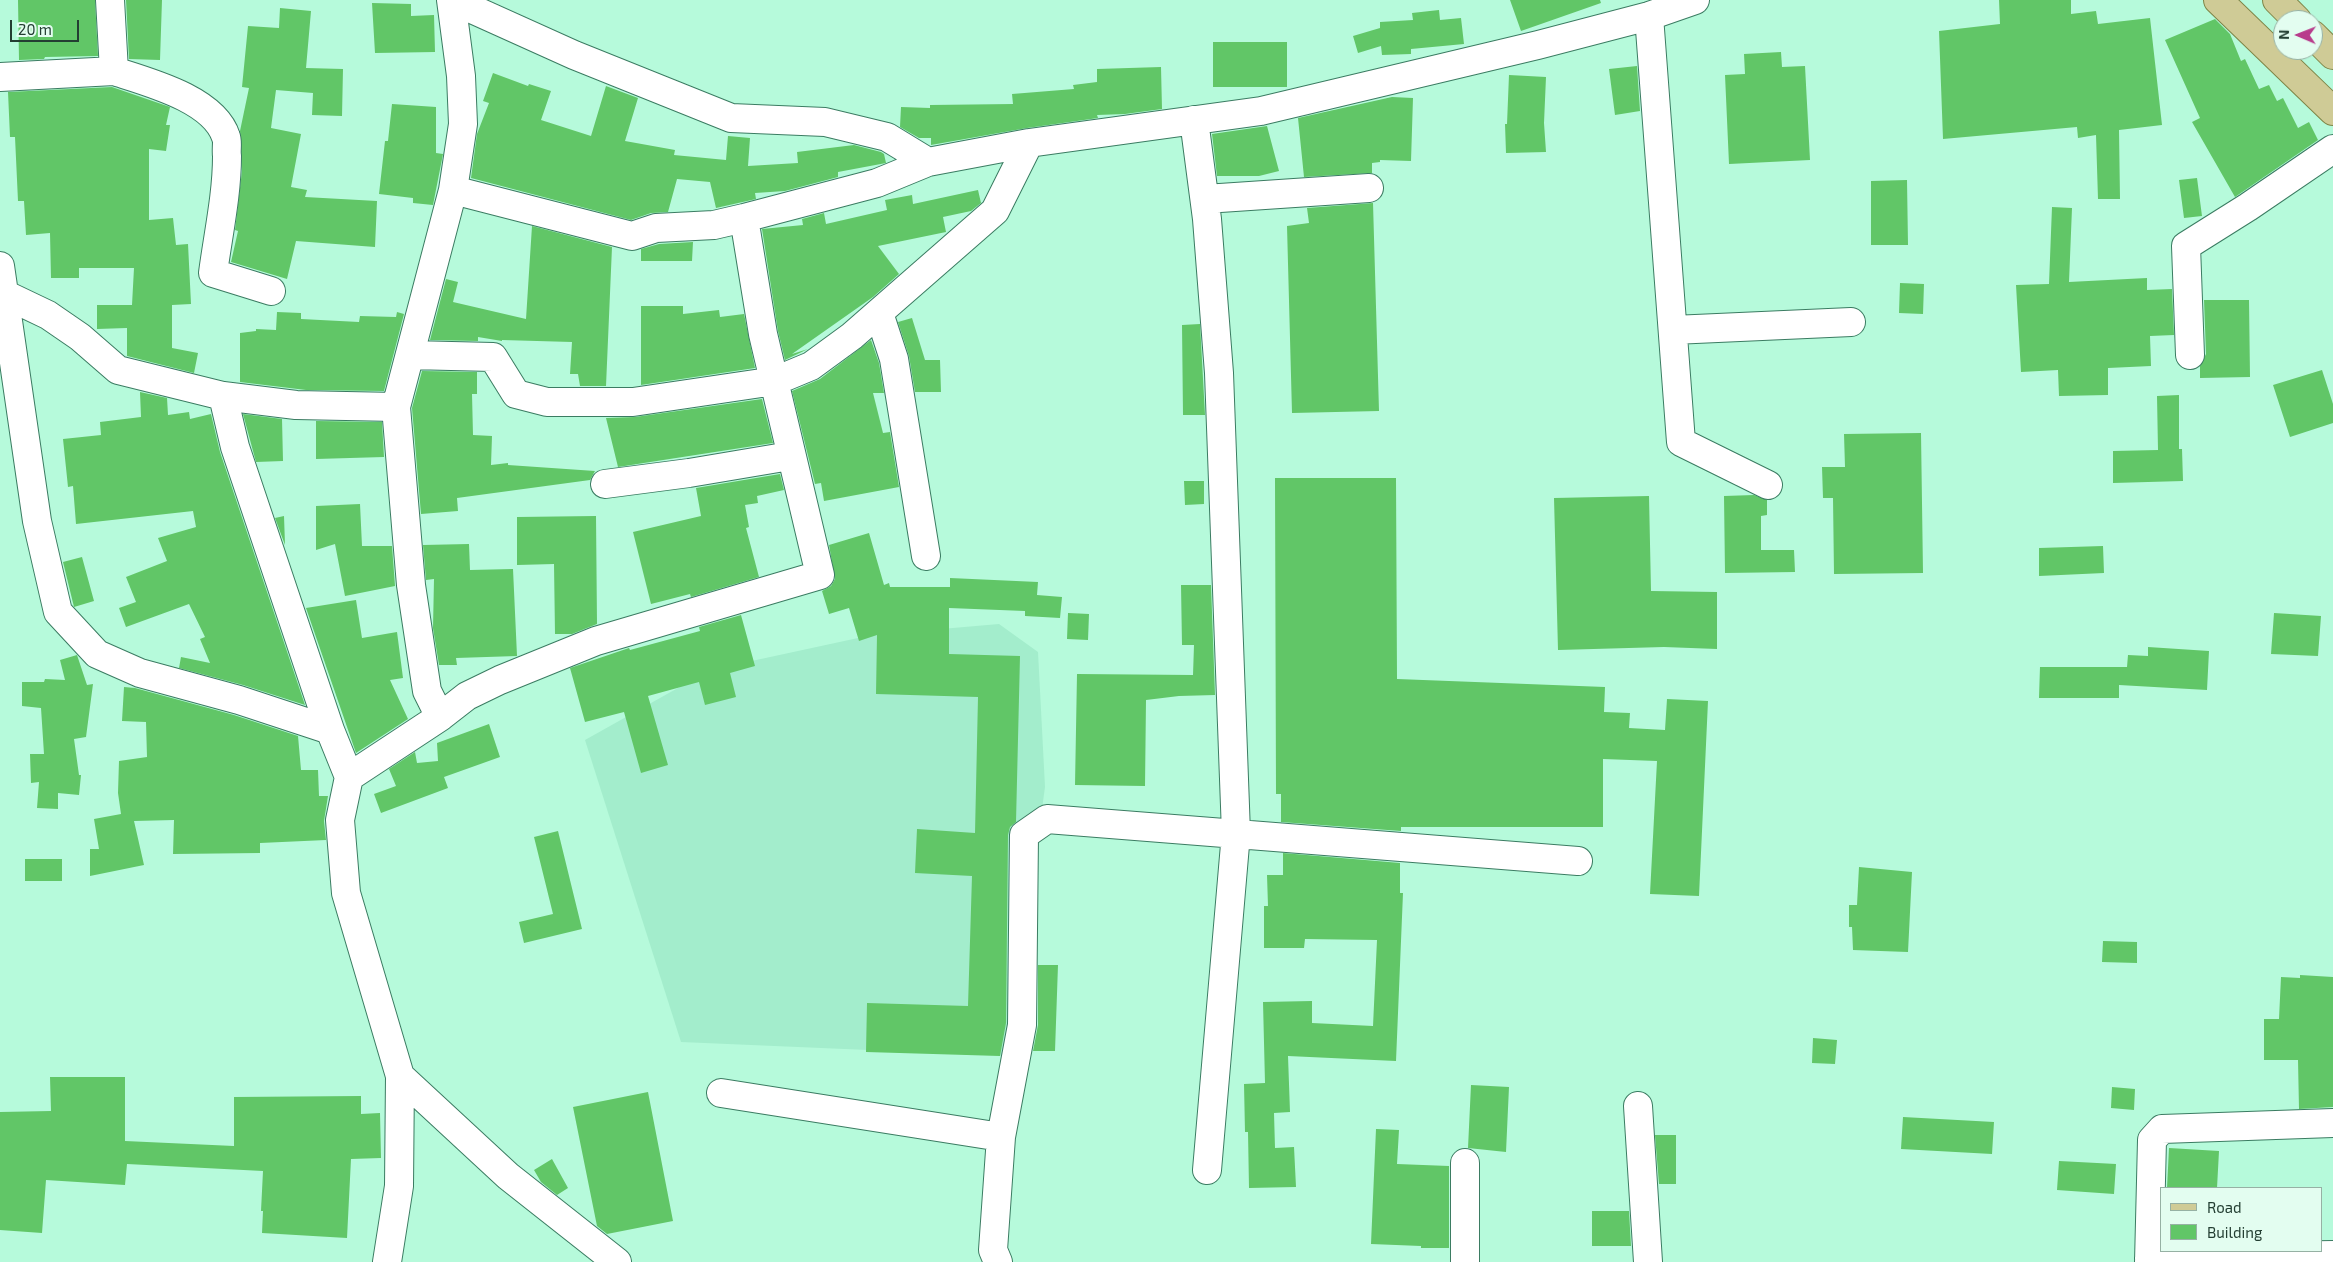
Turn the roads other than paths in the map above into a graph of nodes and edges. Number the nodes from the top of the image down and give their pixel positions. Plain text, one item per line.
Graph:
1 (110, 0) edge
2 (452, 0) edge
3 (1695, 0) edge
4 (2218, 0) edge
5 (2277, 0) edge
6 (2288, 10) edge
7 (1648, 16) junction
8 (2323, 45) edge
9 (2333, 55) edge
10 (114, 71) junction
11 (0, 77) edge
12 (2333, 111) edge
13 (1194, 120) junction
14 (1029, 143) junction
15 (2333, 150) edge
16 (928, 162) junction
17 (1368, 188) dead end
18 (453, 190) junction
19 (1205, 199) junction
20 (744, 218) junction
21 (0, 266) edge
22 (271, 291) dead end
23 (2, 295) edge
24 (879, 313) junction
25 (1850, 322) dead end
26 (1672, 330) junction
27 (410, 355) junction
28 (2190, 355) dead end
29 (775, 381) junction
30 (223, 396) junction
31 (396, 407) junction
32 (790, 456) junction
33 (605, 484) dead end
34 (1768, 486) dead end
35 (926, 556) dead end
36 (440, 717) junction
37 (330, 730) junction
38 (349, 777) junction
39 (1236, 833) junction
40 (1578, 861) dead end
41 (400, 1076) junction
42 (722, 1093) dead end
43 (1638, 1106) dead end
44 (2333, 1123) edge
45 (1001, 1137) junction
46 (1465, 1163) dead end
47 (1207, 1170) dead end
48 (2316, 1257) edge
49 (2149, 1260) edge
50 (387, 1262) edge
51 (617, 1262) edge
52 (998, 1262) edge
53 (1466, 1262) edge
54 (1648, 1262) edge

1 - 10 street
2 - 16 street
2 - 18 street
3 - 7 street
4 - 12 main road
5 - 6 main road
7 - 13 street
7 - 26 street
8 - 9 main road
10 - 11 street
10 - 22 street
13 - 14 street
13 - 19 street
14 - 16 street
14 - 24 street
15 - 28 street
16 - 20 street
17 - 19 street
18 - 20 street
18 - 27 street
19 - 39 street
20 - 29 street
21 - 23 street
23 - 30 street
23 - 37 street
24 - 29 street
24 - 35 street
25 - 26 street
26 - 34 street
27 - 29 street
27 - 31 street
29 - 32 street
30 - 31 street
30 - 37 street
31 - 36 street
32 - 33 street
32 - 36 street
36 - 38 street
37 - 38 street
38 - 41 street
39 - 40 street
39 - 45 street
39 - 47 street
41 - 50 street
41 - 51 street
42 - 45 street
43 - 54 street
44 - 49 street
45 - 52 street
46 - 53 street
48 - 49 street

